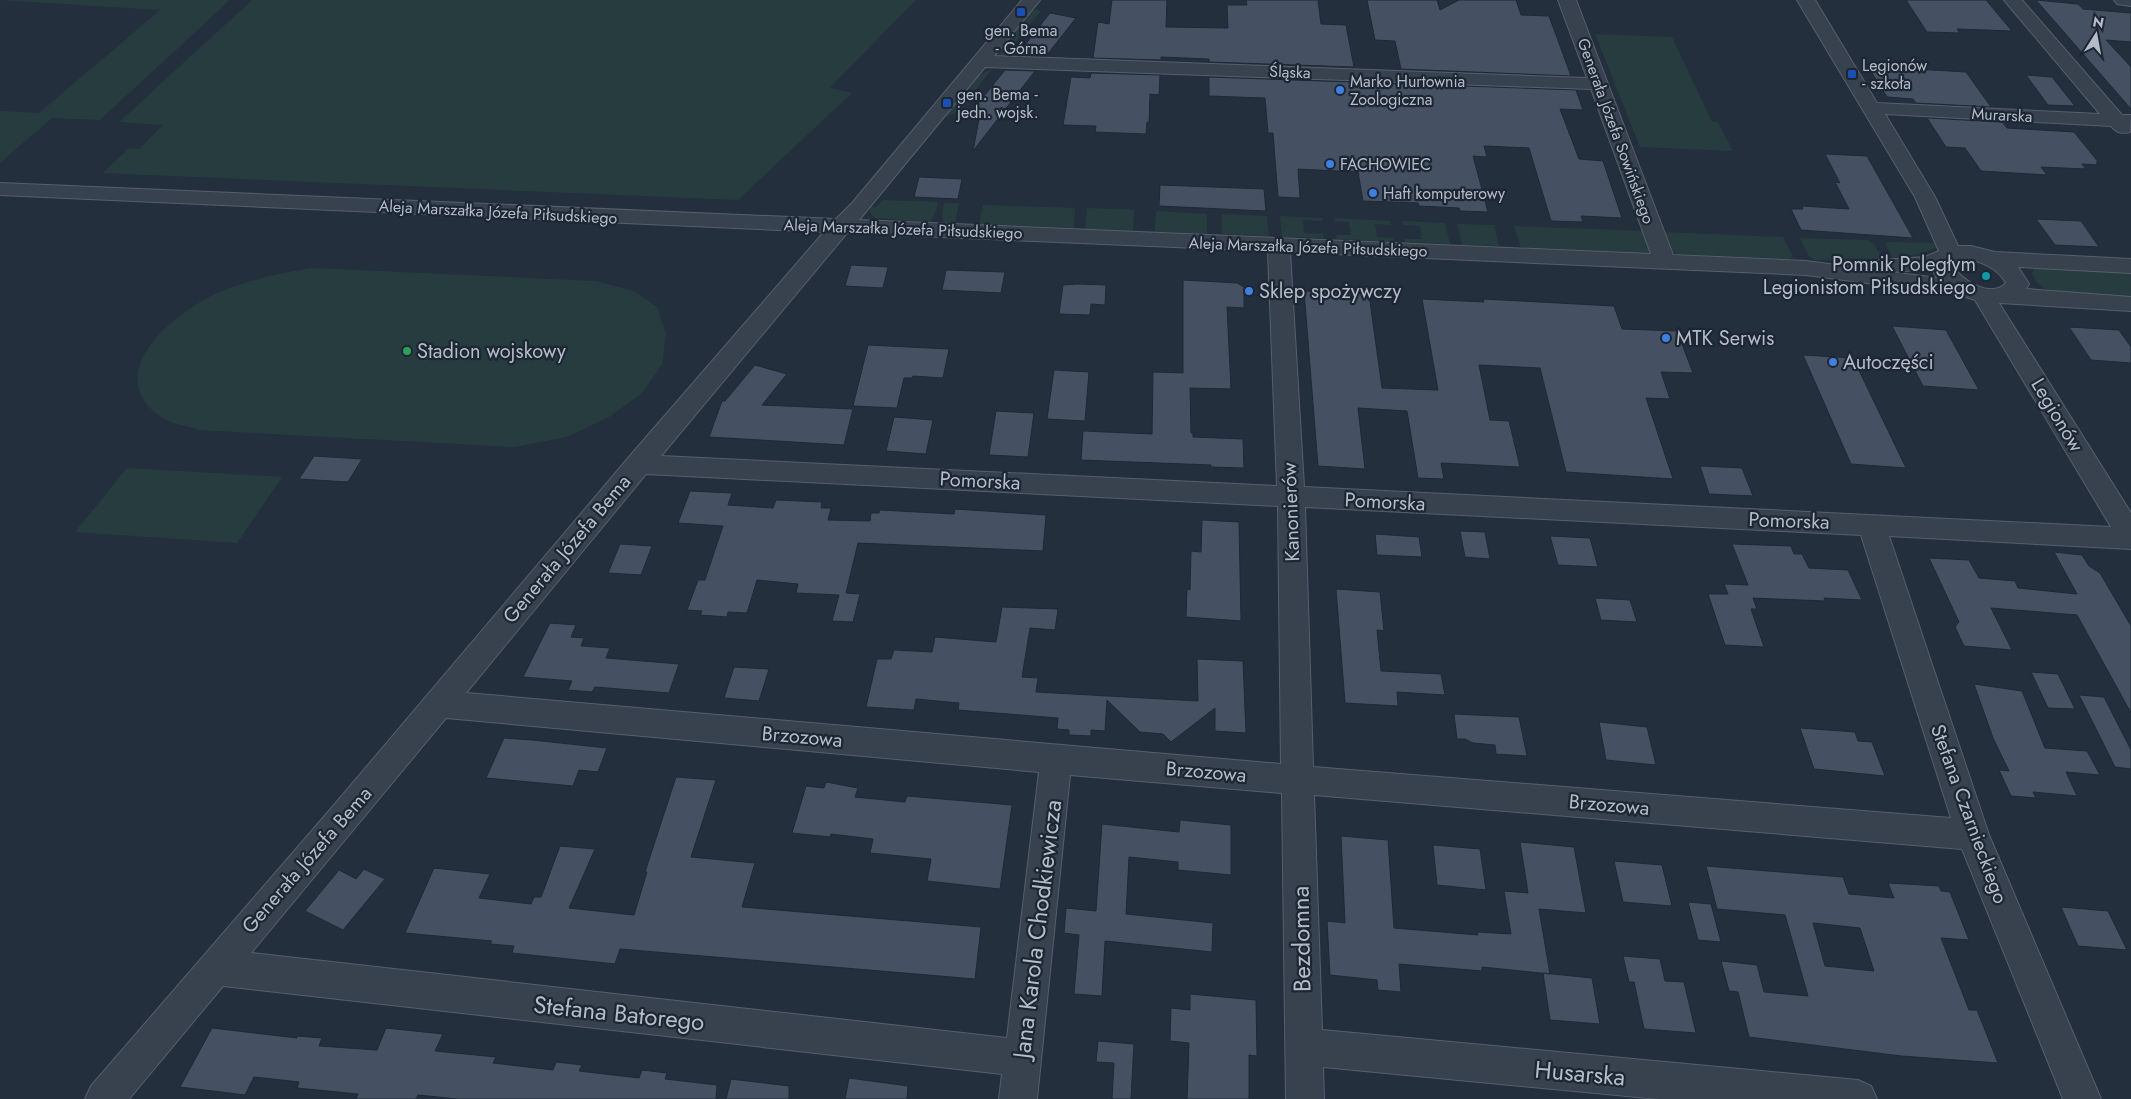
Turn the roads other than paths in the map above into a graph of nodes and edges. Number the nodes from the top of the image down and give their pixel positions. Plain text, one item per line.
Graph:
1 (1031, 0) edge
2 (1567, 0) edge
3 (1806, 0) edge
4 (2013, 0) edge
5 (2122, 0) edge
6 (2131, 1) edge
7 (981, 61) junction
8 (1600, 84) junction
9 (1872, 108) junction
10 (2124, 121) edge
11 (2131, 137) edge
12 (0, 189) edge
13 (1925, 196) junction
14 (842, 227) junction
15 (1279, 246) junction
16 (1947, 256) junction
17 (1991, 259) junction
18 (1665, 262) junction
19 (2131, 266) edge
20 (1806, 268) junction
21 (1983, 293) junction
22 (2131, 304) edge
23 (638, 464) junction
24 (1291, 497) junction
25 (1871, 524) junction
26 (2131, 537) edge
27 (439, 704) junction
28 (1056, 760) junction
29 (1298, 779) junction
30 (1973, 835) junction
31 (215, 967) junction
32 (1303, 1047) junction
33 (1022, 1058) junction
34 (104, 1099) edge
35 (1018, 1099) edge
36 (1305, 1099) edge
37 (1858, 1099) edge
38 (2082, 1099) edge

1 - 7 street, Generała Józefa Bema
2 - 8 street, Generała Józefa Sowińskiego
3 - 9 street
4 - 10 street
5 - 6 street
7 - 8 street, Śląska
7 - 14 street, Generała Józefa Bema
8 - 18 street, Generała Józefa Sowińskiego
9 - 10 street, Murarska
9 - 13 street
10 - 11 street
12 - 14 street, Aleja Marszałka Józefa Piłsudskiego
13 - 16 street
13 - 17 street
14 - 15 street, Aleja Marszałka Józefa Piłsudskiego
14 - 23 street, Generała Józefa Bema
15 - 18 street, Aleja Marszałka Józefa Piłsudskiego
15 - 24 street, Kanonierów
16 - 17 street, Aleja Marszałka Józefa Piłsudskiego
16 - 20 street, Aleja Marszałka Józefa Piłsudskiego
16 - 21 street, Legionów
17 - 19 street
17 - 21 street
18 - 20 street, Aleja Marszałka Józefa Piłsudskiego
20 - 21 street, Aleja Marszałka Józefa Piłsudskiego
21 - 22 street, Aleja Marszałka Józefa Piłsudskiego
21 - 26 street, Legionów
23 - 24 street, Pomorska
23 - 27 street, Generała Józefa Bema
24 - 25 street, Pomorska
24 - 29 street, Kanonierów
25 - 26 street, Pomorska
25 - 30 street, Stefana Czarnieckiego
27 - 28 street, Brzozowa
27 - 31 street, Generała Józefa Bema
28 - 29 street, Brzozowa
28 - 33 street, Jana Karola Chodkiewicza
29 - 30 street, Brzozowa
29 - 32 street, Bezdomna
30 - 38 street, Stefana Czarnieckiego
31 - 33 street, Stefana Batorego
31 - 34 street, Generała Józefa Bema
32 - 36 street, Bezdomna
32 - 37 street, Husarska
33 - 35 street, Jana Karola Chodkiewicza

